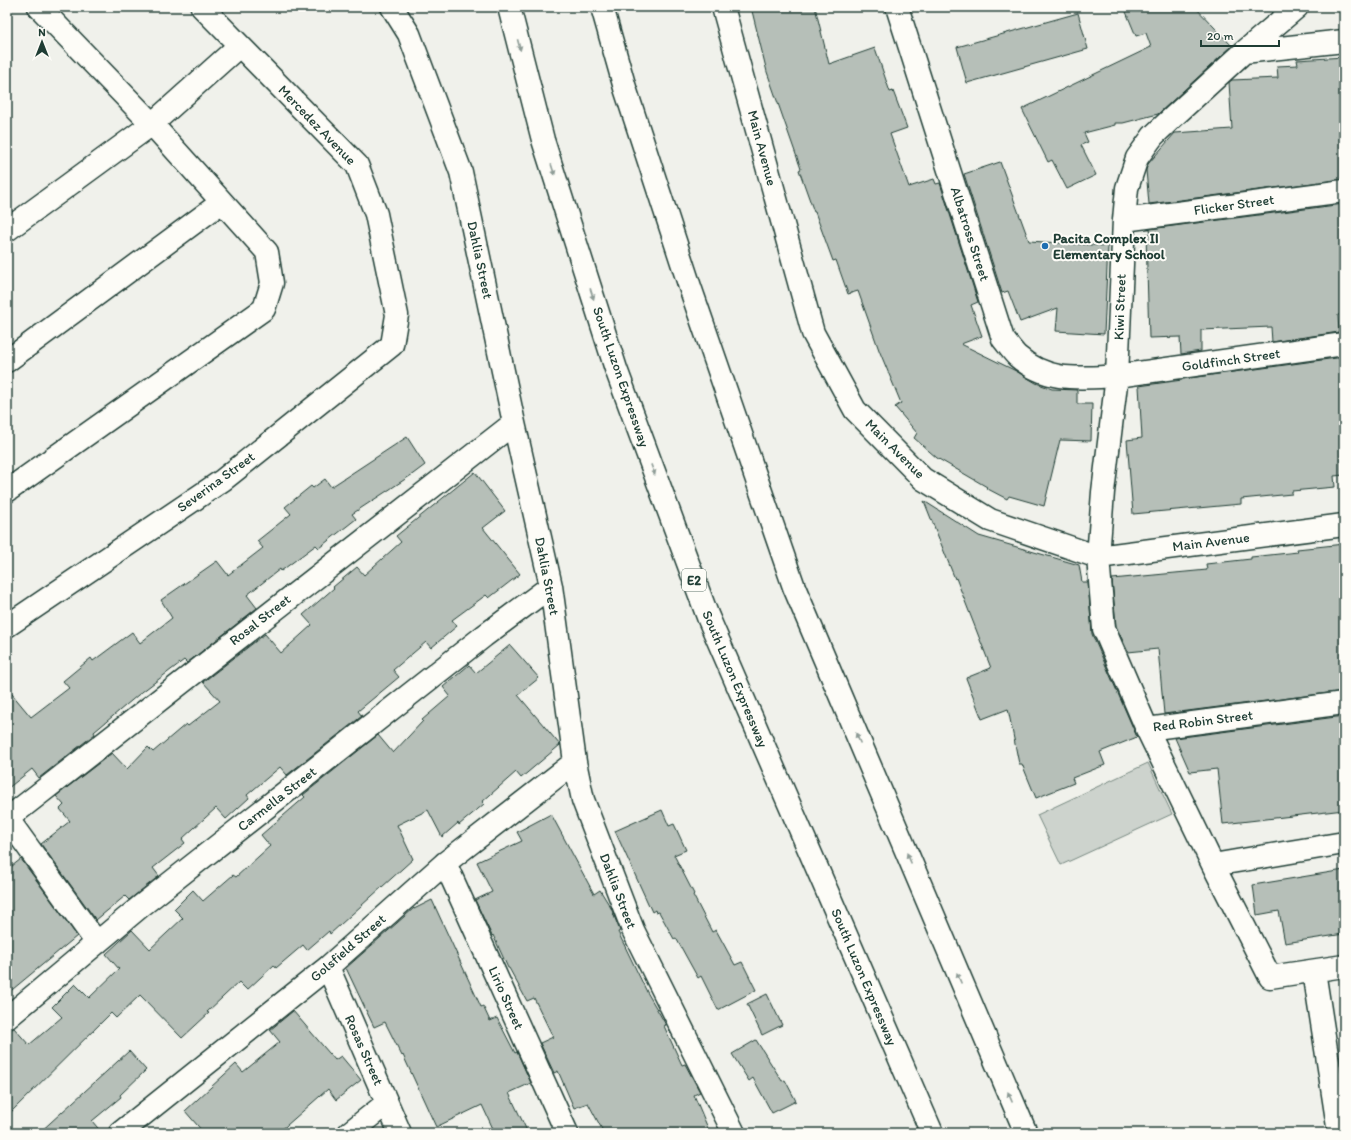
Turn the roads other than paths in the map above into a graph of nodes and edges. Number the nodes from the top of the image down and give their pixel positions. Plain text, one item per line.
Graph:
1 (39, 7) edge
2 (202, 7) edge
3 (392, 7) edge
4 (509, 7) edge
5 (602, 7) edge
6 (723, 7) edge
7 (897, 7) edge
8 (1297, 7) edge
9 (1344, 41) edge
10 (239, 46) junction
11 (1244, 52) junction
12 (152, 124) junction
13 (1344, 190) edge
14 (222, 202) junction
15 (1124, 220) junction
16 (7, 230) edge
17 (397, 315) joint
18 (1344, 344) edge
19 (7, 361) edge
20 (1117, 376) junction
21 (514, 423) junction
22 (7, 491) edge
23 (1344, 525) edge
24 (1098, 557) junction
25 (551, 586) junction
26 (7, 626) edge
27 (1344, 704) edge
28 (1147, 729) junction
29 (575, 762) junction
30 (7, 818) edge
31 (1344, 843) edge
32 (445, 863) junction
33 (1213, 865) junction
34 (97, 943) junction
35 (1344, 966) edge
36 (328, 967) junction
37 (1314, 971) junction
38 (7, 1018) edge
39 (1339, 1097) edge
40 (387, 1103) junction
41 (120, 1133) edge
42 (349, 1133) edge
43 (400, 1133) edge
44 (567, 1133) edge
45 (734, 1133) edge
46 (932, 1133) edge
47 (1026, 1133) edge
48 (1339, 1133) edge

1 - 12 main road
2 - 10 main road, Mercedez Avenue
3 - 21 main road, Dahlia Street
4 -> 46 main road, South Luzon Expressway / E2
47 -> 5 main road
6 - 24 main road, Main Avenue
7 - 20 main road, Albatross Street
8 - 11 main road, Kiwi Street
9 - 11 main road
10 - 12 main road
10 - 17 main road, Mercedez Avenue
11 - 15 main road, Kiwi Street
12 - 14 main road
12 - 16 main road
13 - 15 main road, Flicker Street
14 - 19 main road
14 - 22 main road
15 - 20 main road, Kiwi Street
17 - 26 main road, Severina Street
18 - 20 main road, Goldfinch Street
20 - 24 main road, Kiwi Street
21 - 25 main road, Dahlia Street
21 - 30 main road, Rosal Street
23 - 24 main road, Main Avenue
24 - 28 main road, Red Robin Street
25 - 29 main road, Dahlia Street
25 - 34 main road, Carmella Street
27 - 28 main road, Red Robin Street
28 - 33 main road
29 - 32 main road, Golsfield Street
29 - 45 main road, Dahlia Street
30 - 34 main road
31 - 33 main road
32 - 36 main road, Golsfield Street
32 - 44 main road, Lirio Street
33 - 37 main road
34 - 38 main road, Carmella Street
35 - 37 main road
36 - 40 main road, Rosas Street
36 - 41 main road, Golsfield Street
37 - 39 main road
39 - 48 main road
40 - 42 main road
40 - 43 main road, Rosas Street

